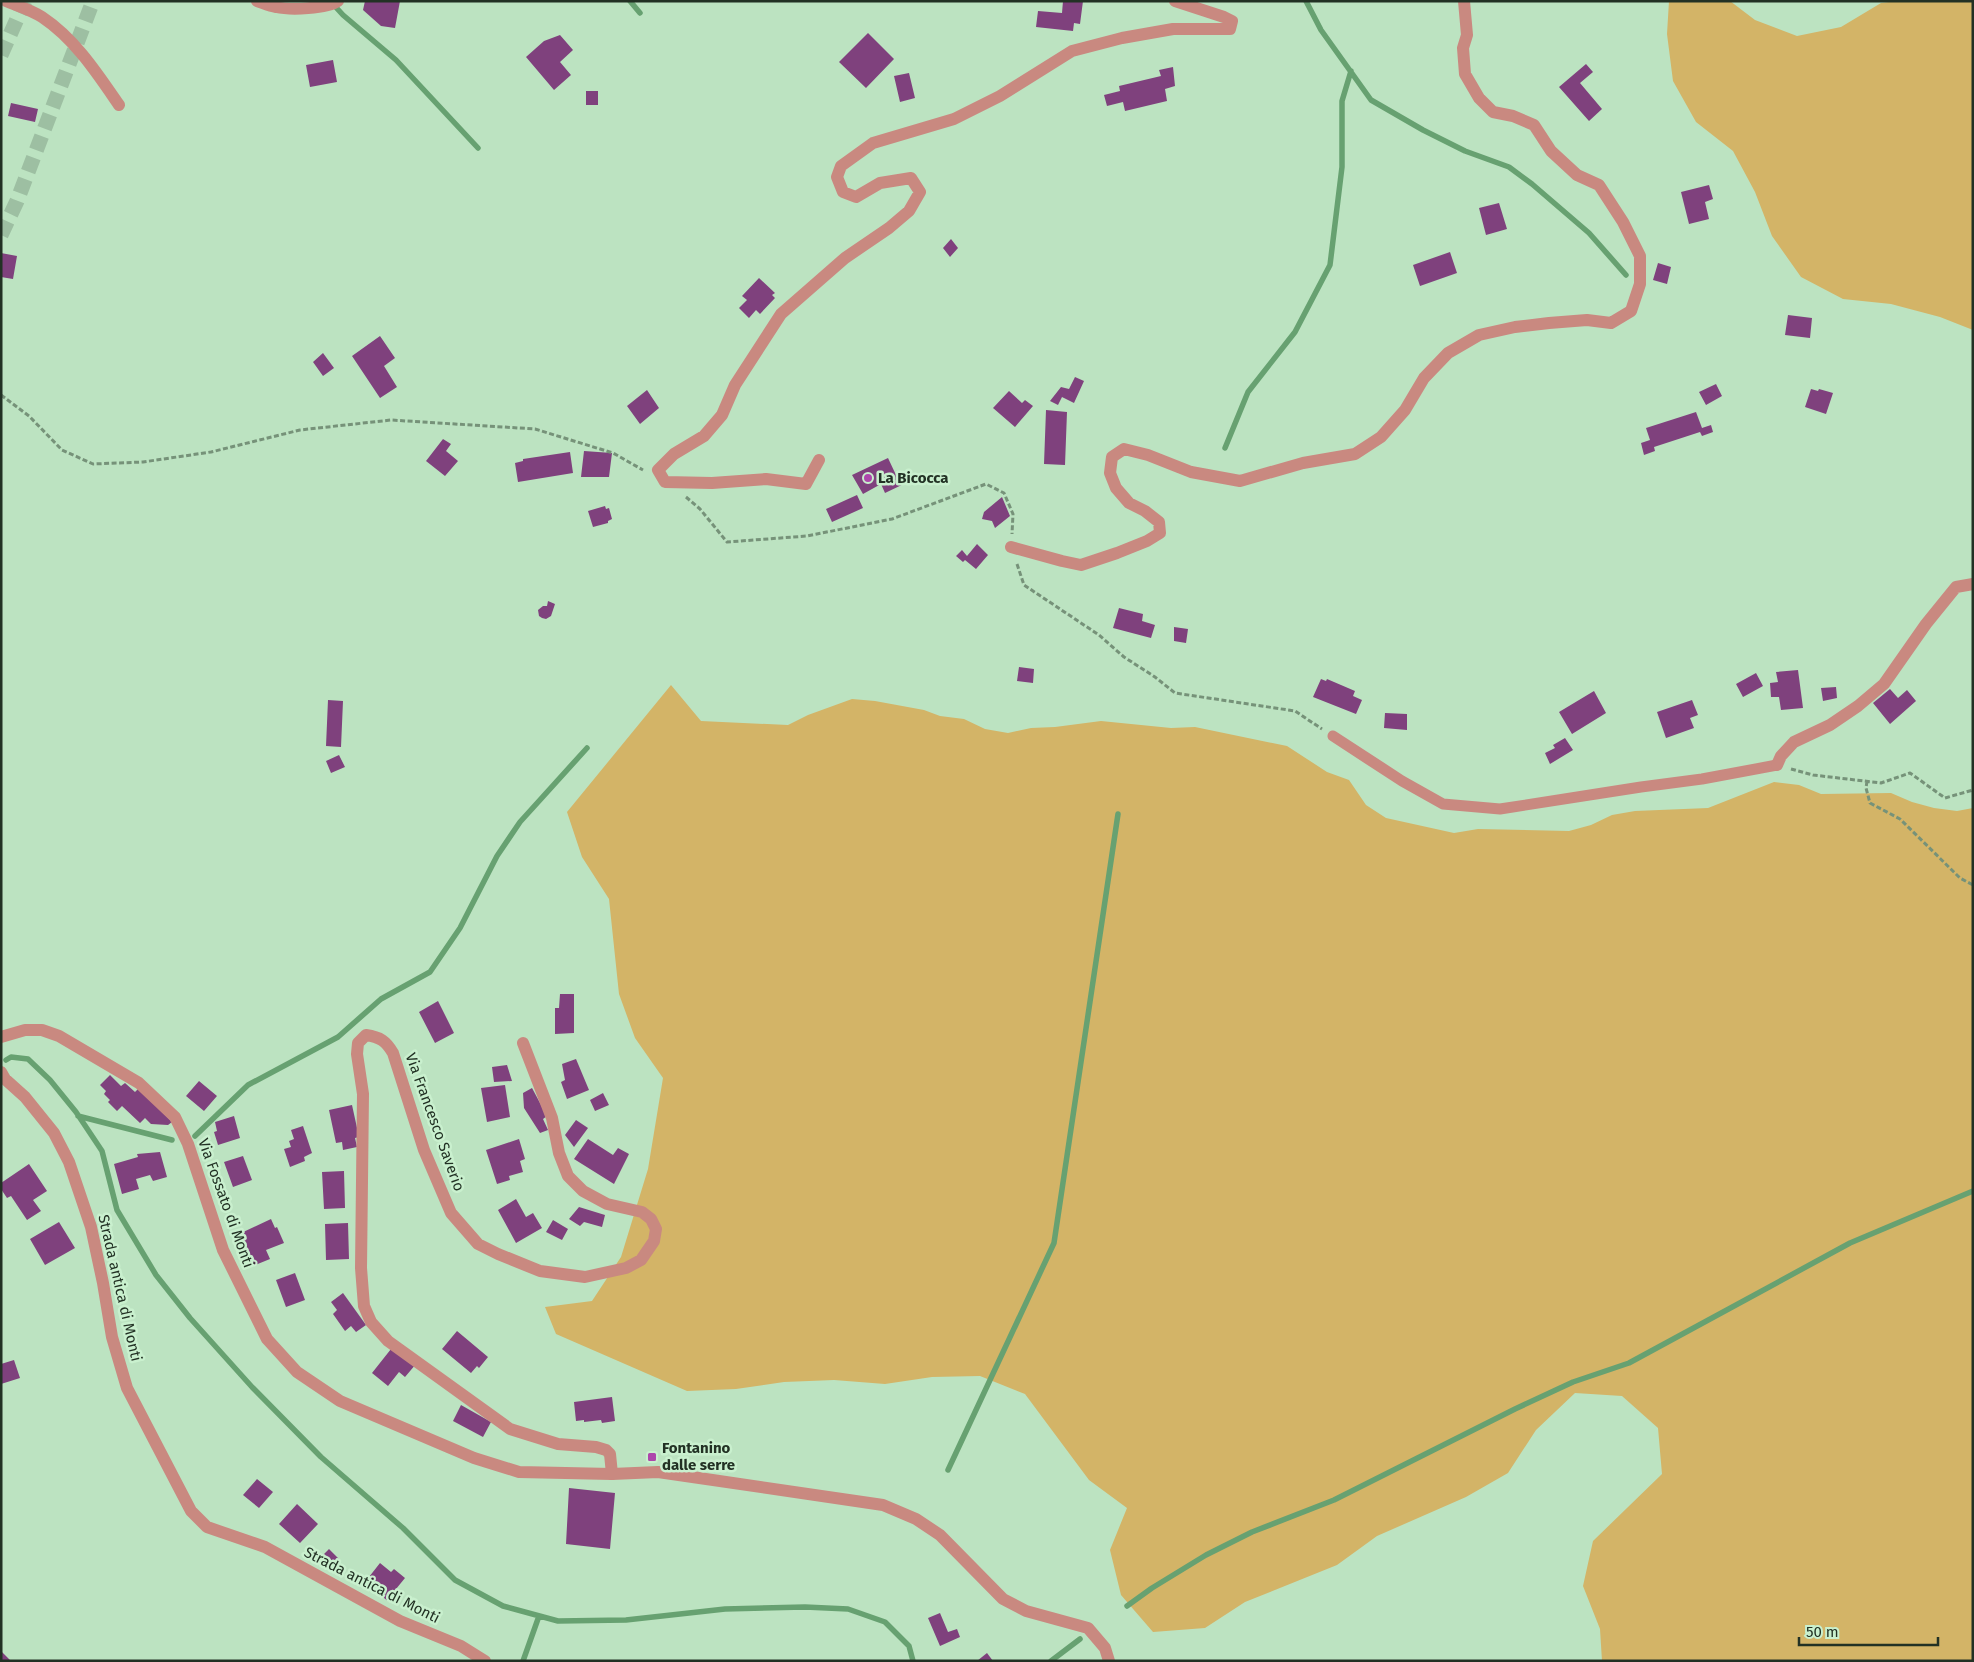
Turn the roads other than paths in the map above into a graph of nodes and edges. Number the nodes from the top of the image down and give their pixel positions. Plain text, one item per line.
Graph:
1 (6, 1) edge
2 (257, 1) edge
3 (338, 1) edge
4 (1175, 1) edge
5 (1464, 1) edge
6 (119, 106) dead end
7 (819, 460) dead end
8 (1011, 547) road end
9 (1973, 584) edge
10 (1333, 736) road end
11 (1777, 765) joint
12 (1, 1037) edge
13 (523, 1043) dead end
14 (3, 1075) edge
15 (612, 1474) junction
16 (485, 1661) edge
17 (1109, 1661) edge

1 - 6 street
2 - 3 street
4 - 7 street
5 - 8 street
9 - 11 street
10 - 11 lane
12 - 15 street, Via Fossato di Monti
13 - 15 street, Via Francesco Saverio
14 - 16 street, Strada antica di Monti
15 - 17 street, Via Fossato di Monti

